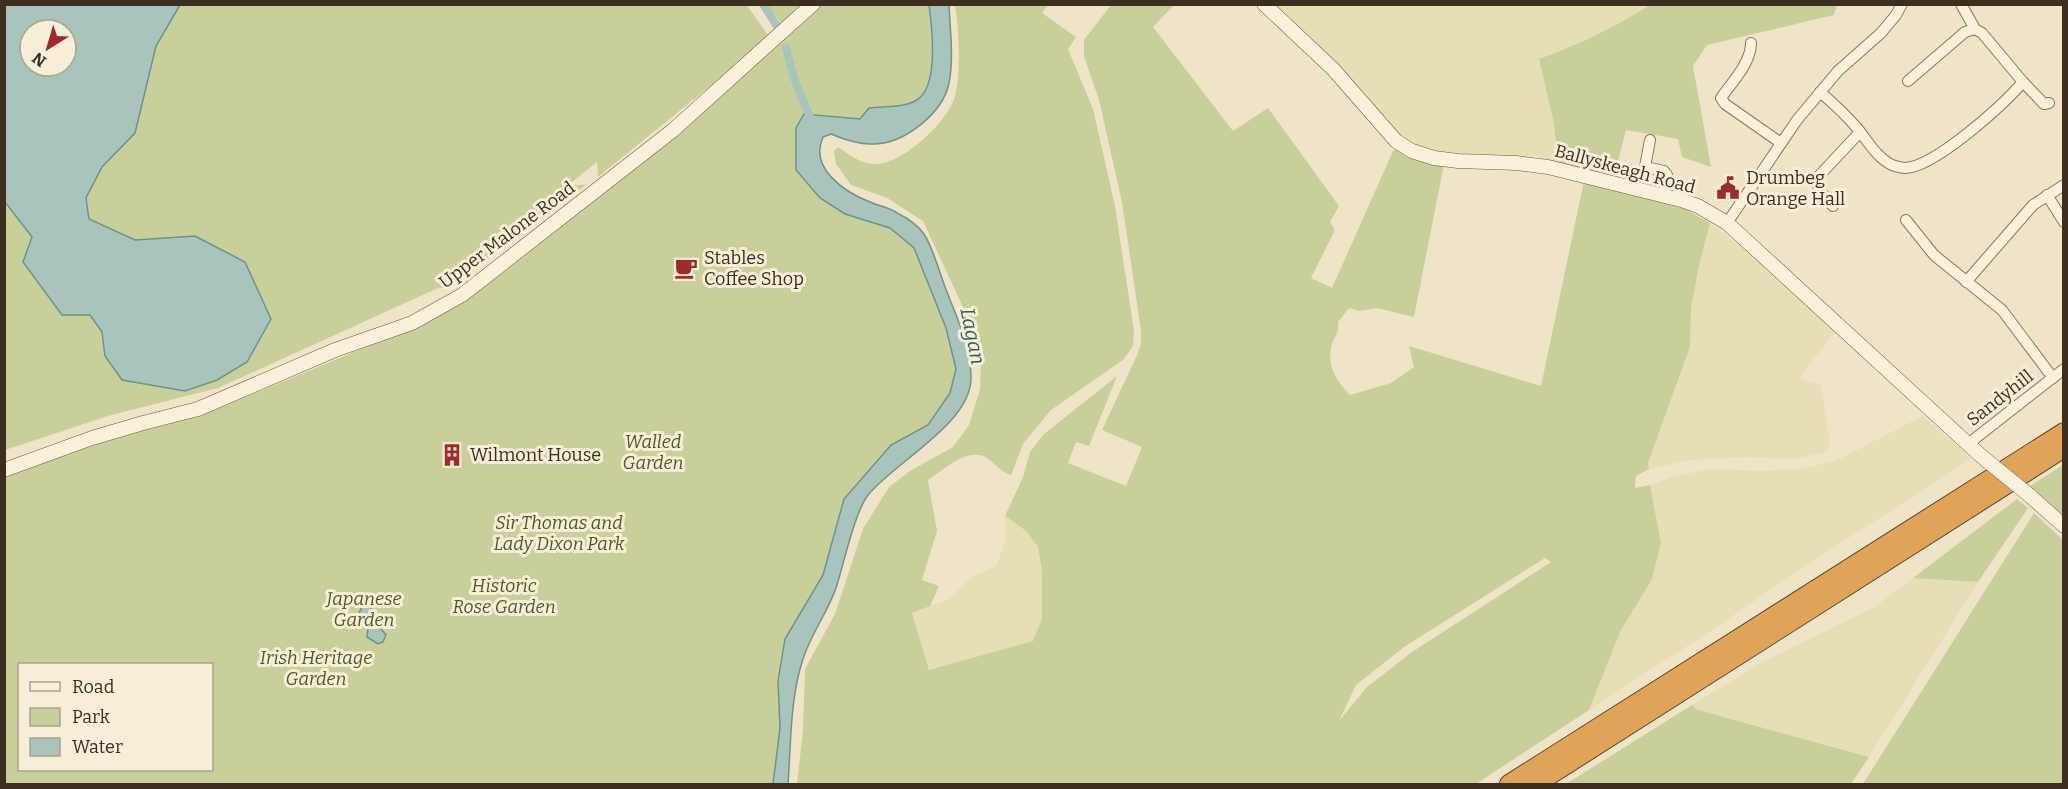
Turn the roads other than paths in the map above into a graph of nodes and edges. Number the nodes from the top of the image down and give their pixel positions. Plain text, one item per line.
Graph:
1 (813, 4) edge
2 (1264, 4) edge
3 (1902, 4) edge
4 (1961, 4) edge
5 (1975, 29) junction
6 (1751, 43) dead end
7 (1908, 81) dead end
8 (2023, 82) junction
9 (1820, 92) junction
10 (2049, 104) dead end
11 (1860, 132) junction
12 (1650, 140) dead end
13 (1781, 143) junction
14 (2064, 185) edge
15 (1664, 195) junction
16 (2047, 195) junction
17 (1833, 206) dead end
18 (1906, 220) dead end
19 (2064, 222) edge
20 (1726, 223) junction
21 (1966, 282) junction
22 (2064, 369) edge
23 (2053, 378) junction
24 (2064, 432) edge
25 (1968, 444) junction
26 (2064, 448) edge
27 (4, 470) edge
28 (2064, 526) edge
29 (1509, 784) edge
30 (1536, 784) edge

1 - 27 main road, Upper Malone Road
2 - 15 main road, Ballyskeagh Road
3 - 9 street
4 - 5 street
5 - 7 street
5 - 8 street
6 - 13 street
8 - 10 street
8 - 11 street
9 - 11 street
9 - 13 street
11 - 17 street
12 - 15 street
13 - 20 street
14 - 16 street
15 - 20 main road, Ballyskeagh Road
16 - 19 street
16 - 21 street
18 - 21 street
20 - 25 main road, Ballyskeagh Road
21 - 23 street
22 - 23 street, Sandyhill
23 - 25 street, Sandyhill
24 - 29 highway
25 - 28 main road, Ballyskeagh Road, bridge
26 - 30 highway

